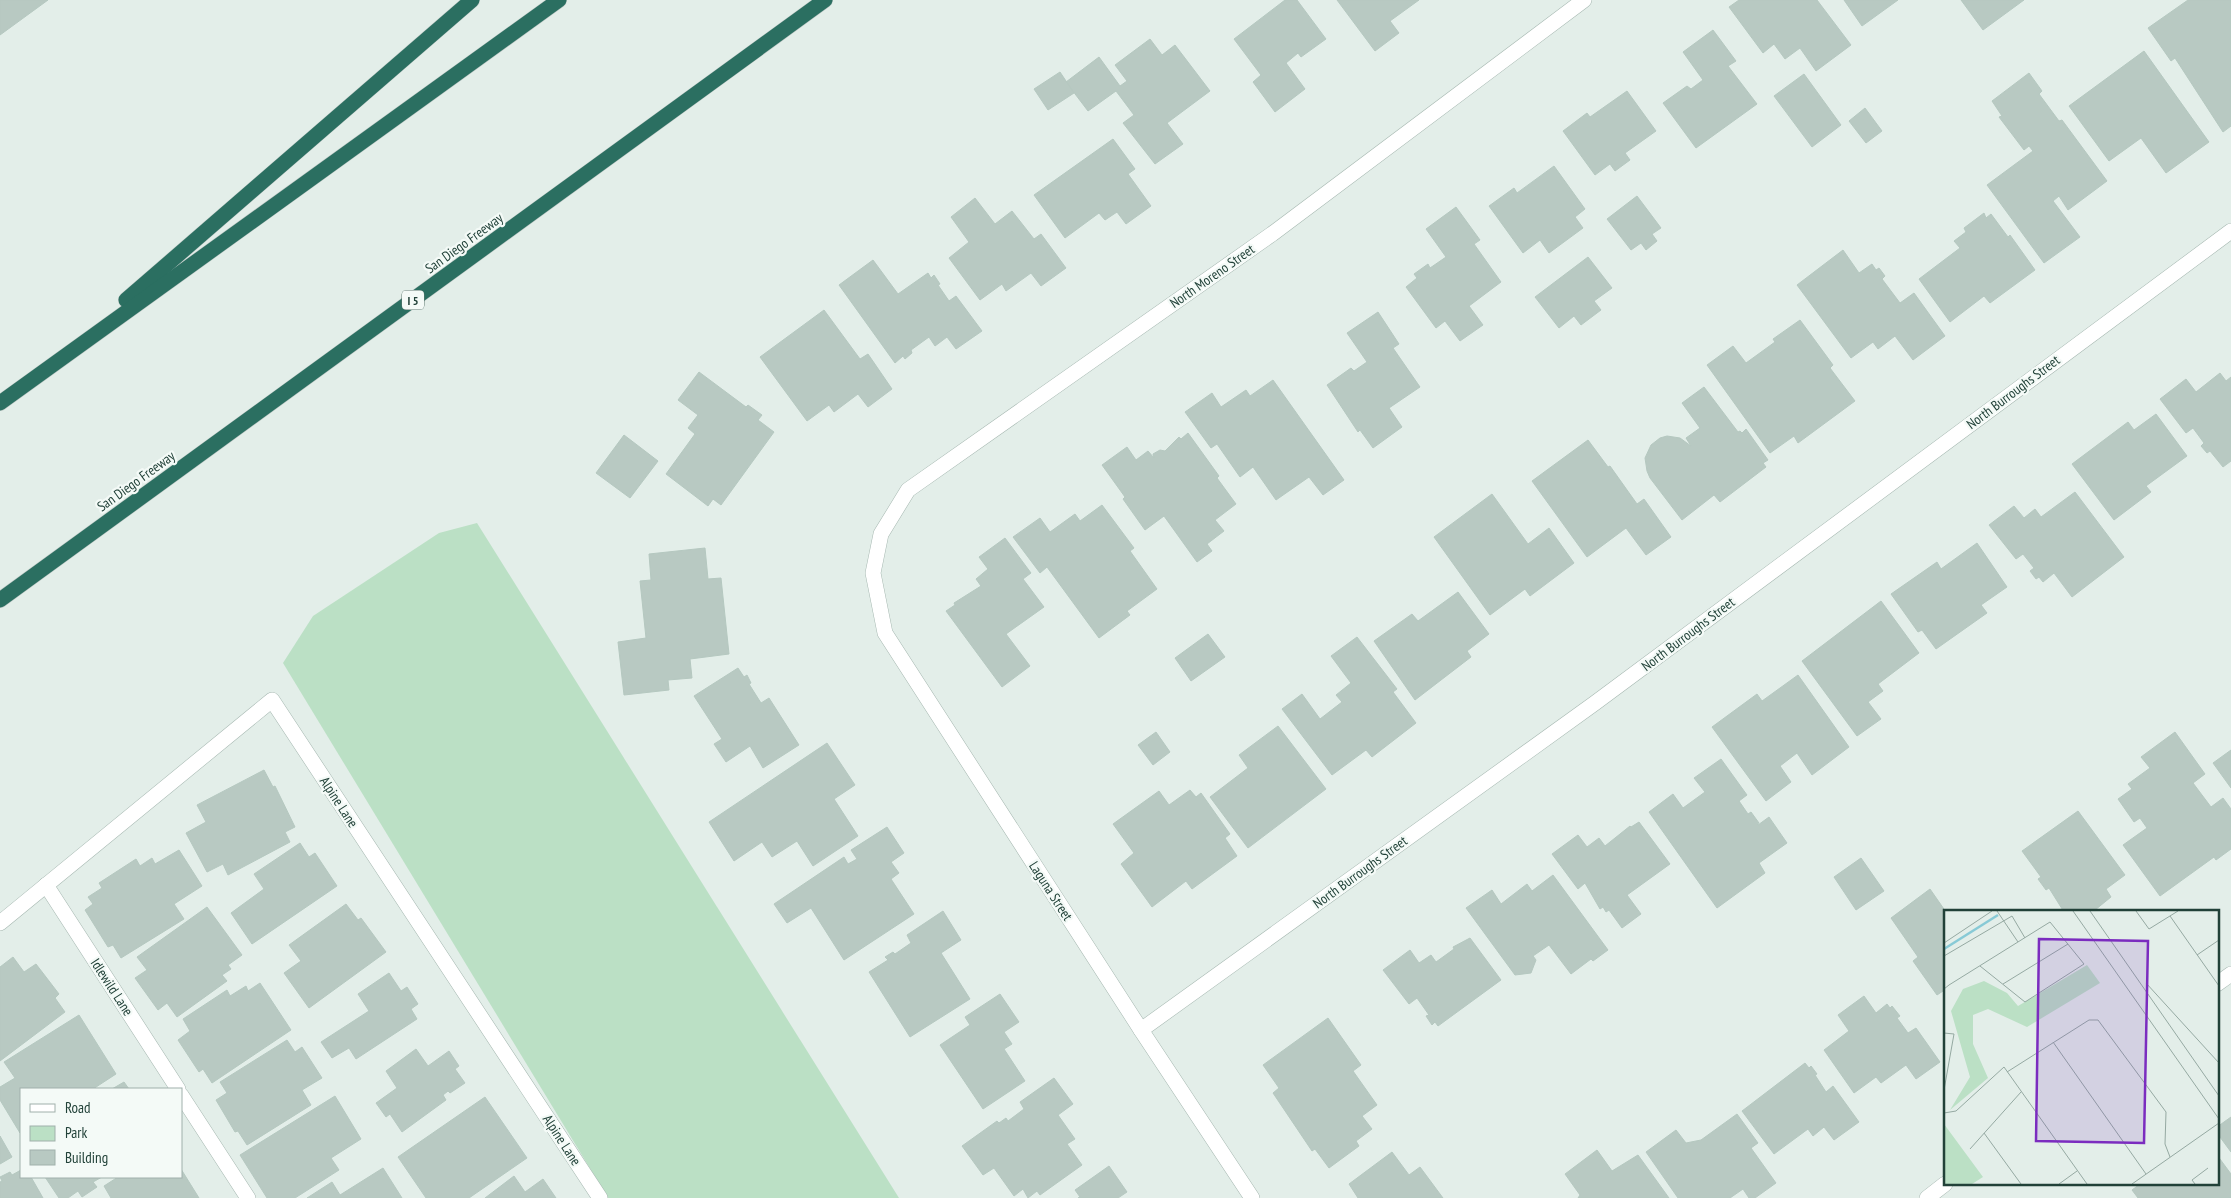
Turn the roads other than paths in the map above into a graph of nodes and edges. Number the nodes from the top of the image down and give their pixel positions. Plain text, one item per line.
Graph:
1 (472, 0) edge
2 (559, 0) edge
3 (825, 0) edge
4 (1584, 0) edge
5 (2231, 231) edge
6 (54, 363) junction
7 (0, 403) edge
8 (873, 573) joint
9 (0, 600) edge
10 (46, 885) junction
11 (0, 923) edge
12 (2231, 974) edge
13 (2218, 983) edge
14 (1141, 1030) junction
15 (177, 1088) edge
16 (182, 1097) edge
17 (1944, 1185) edge
18 (248, 1198) edge
19 (600, 1198) edge
20 (1252, 1198) edge
21 (1926, 1198) edge

1 - 6 highway
2 - 6 highway
3 - 9 highway, San Diego Freeway / I 5
4 - 8 street, North Moreno Street
5 - 14 street, North Burroughs Street
6 - 7 highway
8 - 14 street, Laguna Street
10 - 11 street, Alpine Lane
10 - 15 street, Idlewild Lane
10 - 19 street, Alpine Lane
12 - 13 street
14 - 20 street, Laguna Street
16 - 18 street
17 - 21 street

